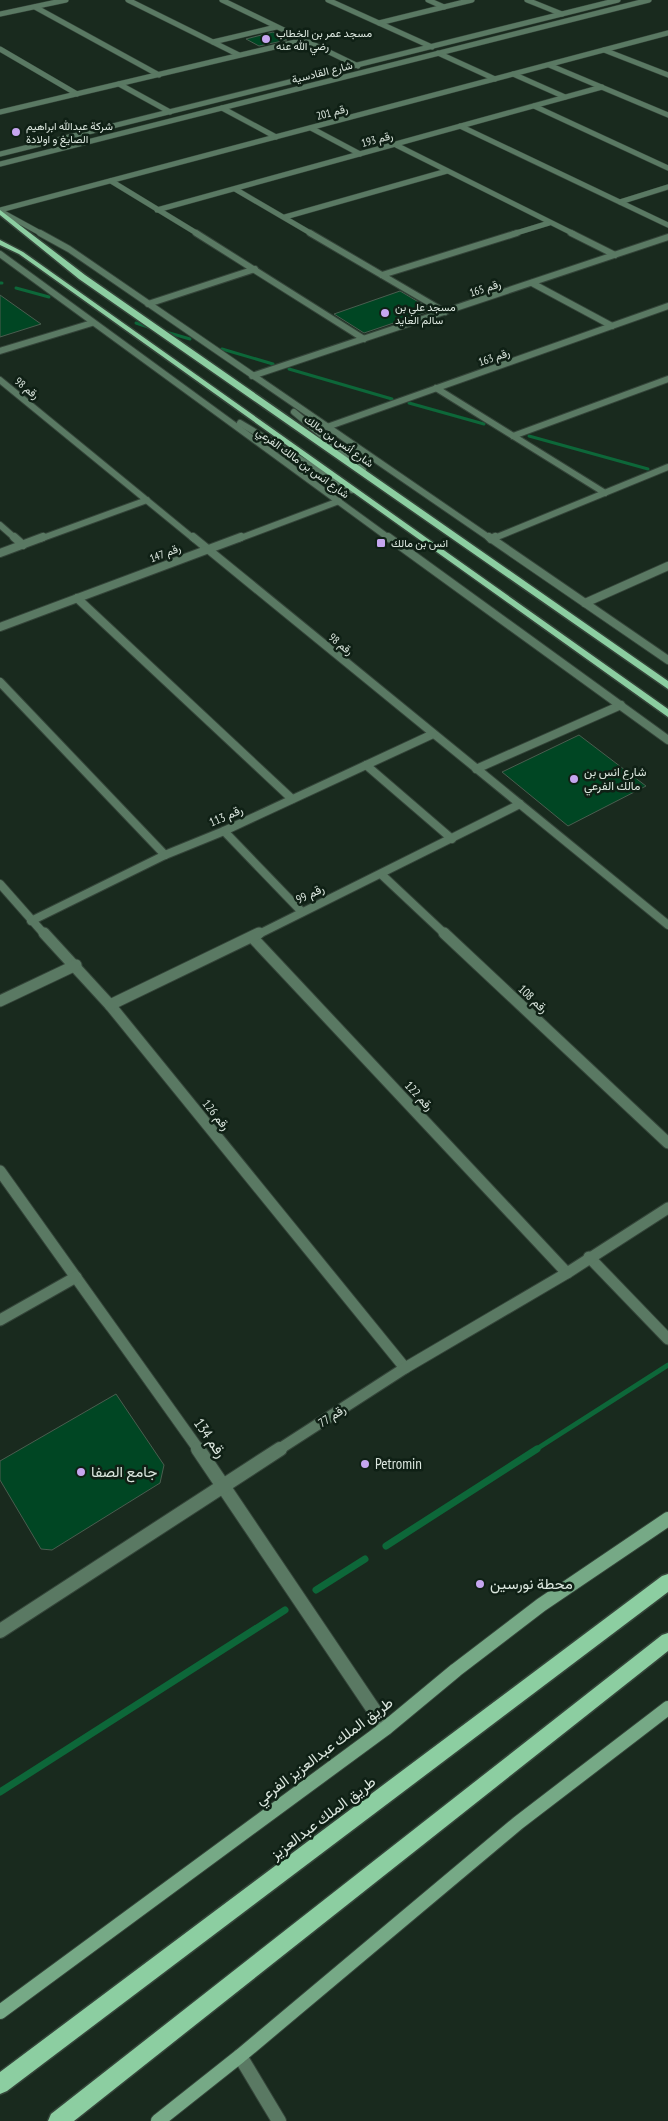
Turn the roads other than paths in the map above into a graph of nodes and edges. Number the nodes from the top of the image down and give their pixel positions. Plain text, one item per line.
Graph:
1 (66, 0) edge
2 (131, 0) edge
3 (222, 0) edge
4 (328, 0) edge
5 (428, 0) edge
6 (472, 0) edge
7 (527, 0) edge
8 (618, 0) edge
9 (649, 0) edge
10 (35, 6) junction
11 (444, 7) junction
12 (0, 14) edge
13 (562, 14) junction
14 (379, 22) junction
15 (276, 27) junction
16 (668, 33) edge
17 (304, 40) junction
18 (213, 42) junction
19 (432, 47) junction
20 (0, 49) edge
21 (604, 50) junction
22 (438, 53) junction
23 (239, 55) junction
24 (549, 65) junction
25 (358, 66) junction
26 (668, 67) edge
27 (656, 71) junction
28 (159, 74) junction
29 (512, 74) junction
30 (668, 75) edge
31 (495, 79) junction
32 (119, 84) junction
33 (602, 87) junction
34 (77, 94) junction
35 (565, 97) junction
36 (534, 106) junction
37 (222, 108) junction
38 (1, 111) edge
39 (170, 112) junction
40 (668, 115) edge
41 (460, 126) junction
42 (311, 128) junction
43 (276, 137) junction
44 (396, 145) junction
45 (0, 154) edge
46 (360, 154) junction
47 (0, 164) edge
48 (668, 168) edge
49 (447, 171) junction
50 (111, 181) junction
51 (668, 187) edge
52 (236, 189) junction
53 (620, 202) junction
54 (157, 210) junction
55 (0, 211) edge
56 (285, 217) junction
57 (548, 223) junction
58 (668, 225) edge
59 (668, 237) edge
60 (0, 242) edge
61 (0, 254) edge
62 (615, 255) junction
63 (255, 269) junction
64 (382, 274) junction
65 (532, 283) junction
66 (148, 304) junction
67 (668, 306) edge
68 (445, 312) junction
69 (92, 323) junction
70 (612, 326) junction
71 (364, 339) junction
72 (0, 351) edge
73 (252, 376) junction
74 (668, 379) edge
75 (0, 380) edge
76 (171, 381) junction
77 (436, 388) junction
78 (327, 427) junction
79 (513, 436) junction
80 (668, 467) edge
81 (385, 489) junction
82 (605, 493) junction
83 (147, 500) junction
84 (339, 501) junction
85 (374, 504) junction
86 (0, 525) edge
87 (491, 539) junction
88 (23, 546) junction
89 (207, 549) junction
90 (0, 554) edge
91 (668, 566) edge
92 (76, 598) junction
93 (585, 603) junction
94 (0, 627) edge
95 (668, 660) edge
96 (0, 682) edge
97 (668, 686) edge
98 (621, 705) junction
99 (668, 714) edge
100 (433, 734) junction
101 (668, 740) edge
102 (366, 764) junction
103 (476, 769) junction
104 (292, 799) junction
105 (520, 804) junction
106 (224, 831) junction
107 (452, 839) junction
108 (165, 855) junction
109 (381, 874) junction
110 (0, 884) edge
111 (302, 912) junction
112 (31, 921) junction
113 (668, 925) edge
114 (252, 937) junction
115 (76, 965) junction
116 (0, 1001) edge
117 (110, 1004) junction
118 (668, 1143) edge
119 (0, 1171) edge
120 (668, 1208) edge
121 (589, 1257) junction
122 (567, 1273) junction
123 (76, 1277) junction
124 (0, 1320) edge
125 (668, 1338) edge
126 (405, 1368) junction
127 (224, 1486) junction
128 (668, 1519) edge
129 (668, 1582) edge
130 (0, 1631) edge
131 (668, 1641) edge
132 (668, 1708) edge
133 (386, 1728) junction
134 (0, 2012) edge
135 (240, 2056) junction
136 (0, 2084) edge
137 (58, 2121) edge
138 (158, 2121) edge
139 (279, 2121) edge

1 - 10 street
2 - 18 street
3 - 15 street
4 - 14 street
5 - 11 street
6 - 11 street
7 - 13 street
8 - 13 street, شارع القادسية
9 - 22 street, شارع القادسية
10 - 12 street
10 - 28 street
11 - 14 street
13 - 19 street, شارع القادسية
14 - 19 street
15 - 17 street
15 - 18 street
16 - 21 street, رقم 201
17 - 23 street
17 - 25 street
18 - 23 street
19 - 25 street, شارع القادسية
20 - 34 street
21 - 24 street, رقم 201
21 - 27 street
22 - 31 street
22 - 37 street, شارع القادسية
23 - 28 street
24 - 29 street, رقم 201
24 - 33 street
25 - 39 street, شارع القادسية
26 - 27 street
27 - 30 street
28 - 32 street
29 - 31 street, رقم 201
29 - 35 street
31 - 42 street, رقم 201
32 - 34 street
32 - 39 street
33 - 35 street, رقم 193
33 - 40 street
34 - 38 street
35 - 36 street, رقم 193
36 - 41 street, رقم 193
36 - 48 street
37 - 43 street
37 - 47 street, شارع القادسية
39 - 45 street, شارع القادسية
41 - 44 street, رقم 193
41 - 53 street
42 - 43 street, رقم 201
42 - 46 street
43 - 50 street, رقم 201
44 - 46 street, رقم 193
44 - 49 street
46 - 52 street, رقم 193
49 - 56 street
49 - 57 street
50 - 54 street
50 - 55 street, رقم 201
51 - 53 street
52 - 54 street, رقم 193
52 - 56 street
53 - 58 street
54 - 63 street
55 - 66 street
55 - 81 main road, شارع أنس بن مالك
56 - 64 street
57 - 62 street
57 - 64 street
59 - 62 street, رقم 165
60 - 85 main road
61 - 69 street, شارع انس بن مالك الفرعي
62 - 65 street, رقم 165
63 - 66 street
63 - 71 street
64 - 68 street
65 - 68 street, رقم 165
65 - 70 street
66 - 73 street
67 - 70 street, رقم 163
68 - 71 street, رقم 165
69 - 72 street
69 - 76 street, شارع انس بن مالك الفرعي
70 - 77 street, رقم 163
71 - 73 street, رقم 165
73 - 78 street
73 - 81 street
74 - 79 street
75 - 83 street, رقم 98
76 - 84 street, شارع انس بن مالك الفرعي
76 - 85 street
77 - 78 street, رقم 163
77 - 79 street
78 - 87 street
79 - 82 street
80 - 82 street
81 - 97 main road, شارع أنس بن مالك
82 - 87 street
83 - 88 street
83 - 89 street, رقم 98
84 - 89 street, رقم 147
84 - 98 street, شارع انس بن مالك الفرعي
85 - 99 main road
86 - 88 street
87 - 93 street
88 - 90 street
89 - 92 street, رقم 147
89 - 100 street, رقم 98
91 - 93 street
92 - 94 street, رقم 147
92 - 104 street
93 - 95 street
96 - 108 street
98 - 101 street, شارع انس بن مالك الفرعي
98 - 103 street
100 - 102 street, رقم 113
100 - 103 street, رقم 98
102 - 104 street, رقم 113
102 - 107 street
103 - 105 street, رقم 98
104 - 106 street, رقم 113
105 - 107 street, رقم 99
105 - 113 street, رقم 98
106 - 108 street, رقم 113
106 - 111 street
107 - 109 street, رقم 99
108 - 112 street, رقم 113
109 - 111 street, رقم 99
109 - 118 street, رقم 108
110 - 112 street, رقم 126
111 - 114 street, رقم 99
112 - 115 street, رقم 126
114 - 117 street, رقم 99
114 - 122 street, رقم 122
115 - 116 street
115 - 117 street, رقم 126
117 - 126 street, رقم 126
119 - 123 street, رقم 134
120 - 121 street, رقم 77
121 - 122 street, رقم 77
121 - 125 street
122 - 126 street, رقم 77
123 - 124 street
123 - 127 street, رقم 134
126 - 127 street, رقم 77
127 - 130 street, رقم 77
127 - 133 street, رقم 134
128 - 133 main road, طريق الملك عبدالعزيز الفرعي
129 - 136 main road, طريق الملك عبدالعزيز
131 - 137 main road
132 - 135 main road
133 - 134 main road, طريق الملك عبدالعزيز الفرعي
135 - 138 main road
135 - 139 street

